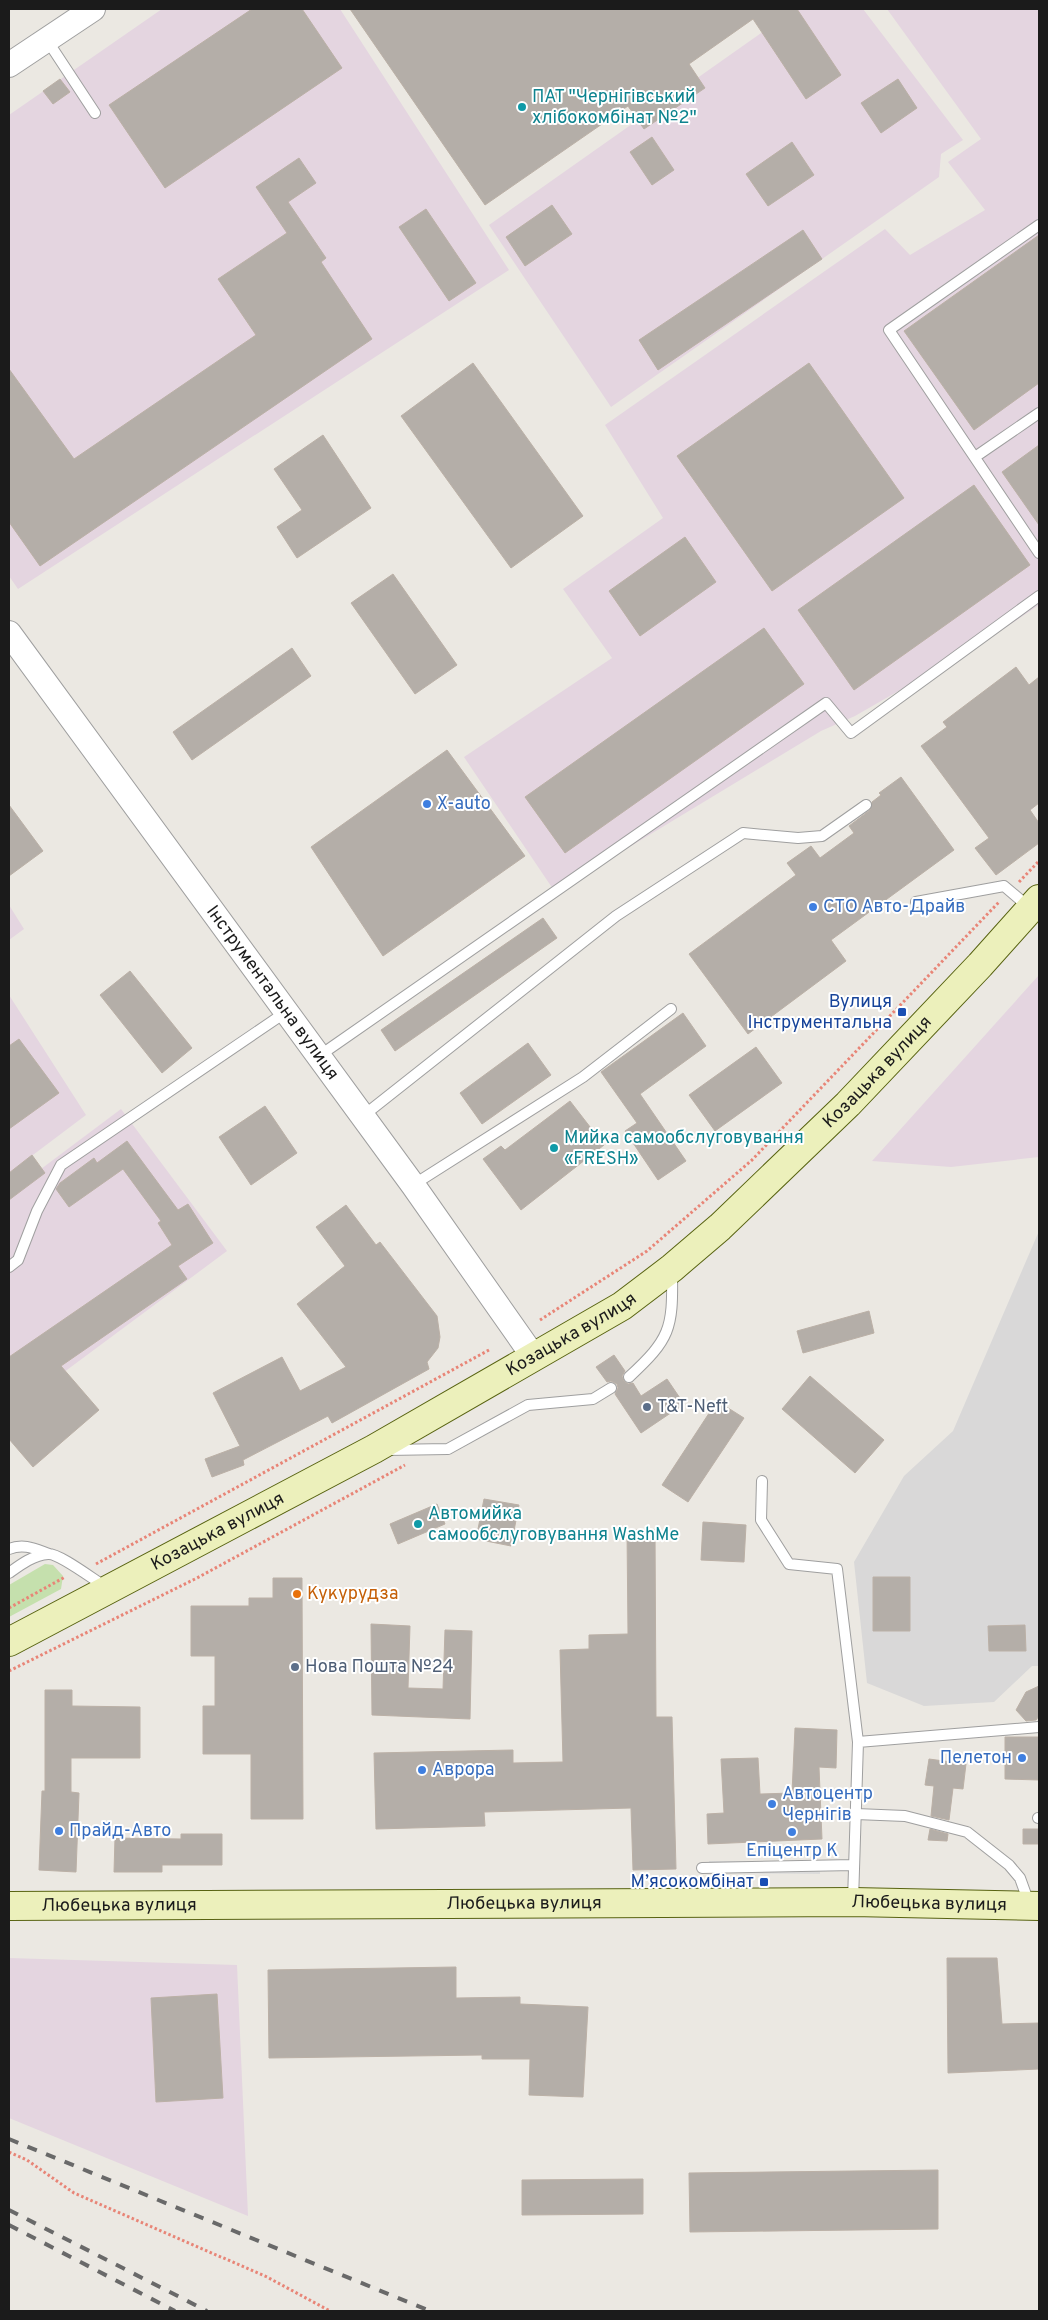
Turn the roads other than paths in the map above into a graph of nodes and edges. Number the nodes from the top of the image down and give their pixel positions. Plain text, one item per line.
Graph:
1 (93, 9) edge
2 (47, 40) junction
3 (9, 65) edge
4 (95, 113) dead end
5 (1039, 225) edge
6 (1039, 413) edge
7 (975, 457) junction
8 (1039, 553) edge
9 (1039, 596) edge
10 (9, 633) edge
11 (866, 805) dead end
12 (916, 902) dead end
13 (1035, 904) edge
14 (671, 1009) dead end
15 (286, 1012) junction
16 (319, 1056) junction
17 (363, 1116) junction
18 (413, 1185) junction
19 (9, 1267) edge
20 (672, 1268) junction
21 (533, 1356) junction
22 (628, 1377) dead end
23 (611, 1388) dead end
24 (374, 1449) junction
25 (762, 1481) dead end
26 (9, 1549) edge
27 (49, 1554) junction
28 (9, 1573) edge
29 (109, 1588) junction
30 (9, 1642) edge
31 (1039, 1727) edge
32 (858, 1742) junction
33 (856, 1814) junction
34 (854, 1865) junction
35 (702, 1868) dead end
36 (853, 1902) junction
37 (9, 1906) edge
38 (1035, 1906) edge

1 - 2 street
2 - 3 street
2 - 4 lane
5 - 7 lane
6 - 7 lane
7 - 8 lane
9 - 16 lane
10 - 15 street, Інструментальна вулиця
11 - 17 lane
12 - 13 lane
13 - 20 main road, Козацька вулиця
14 - 18 lane
15 - 16 street, Інструментальна вулиця
15 - 19 lane
16 - 17 street, Інструментальна вулиця
17 - 18 street, Інструментальна вулиця
18 - 21 street, Інструментальна вулиця
20 - 21 main road, Козацька вулиця
20 - 22 lane
21 - 24 main road, Козацька вулиця
23 - 24 lane
24 - 29 main road, Козацька вулиця
25 - 32 lane
26 - 27 lane
27 - 28 lane
27 - 29 lane
29 - 30 main road, Козацька вулиця
31 - 32 lane
32 - 33 lane
33 - 34 lane
33 - 38 lane
34 - 35 lane
34 - 36 lane
36 - 37 main road, Любецька вулиця
36 - 38 main road, Любецька вулиця

